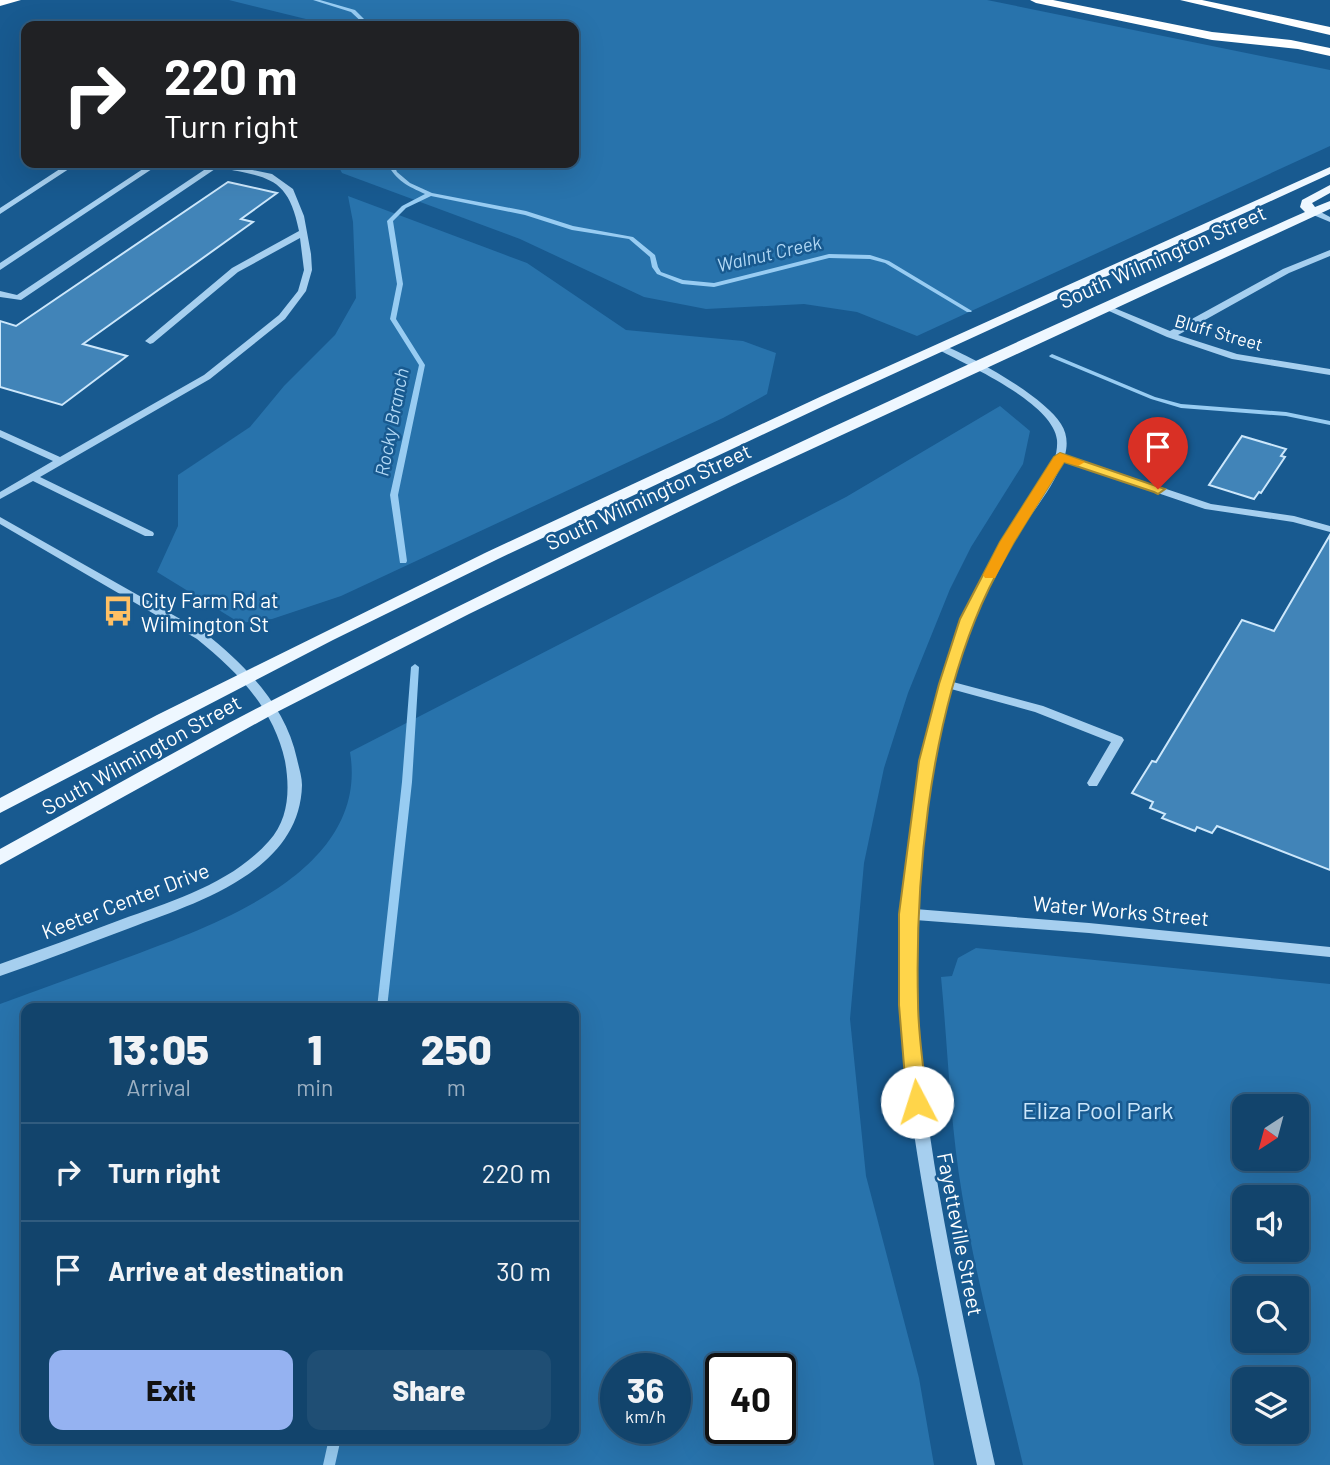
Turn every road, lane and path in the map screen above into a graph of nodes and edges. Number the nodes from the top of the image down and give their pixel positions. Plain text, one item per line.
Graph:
1 (15, 0) edge
2 (1036, 0) edge
3 (1097, 0) edge
4 (1186, 0) edge
5 (1220, 0) edge
6 (0, 3) edge
7 (1297, 24) junction
8 (1330, 31) edge
9 (1303, 46) junction
10 (1330, 52) edge
11 (66, 168) edge
12 (149, 168) edge
13 (206, 168) edge
14 (231, 168) edge
15 (1330, 170) edge
16 (1330, 188) edge
17 (1330, 205) edge
18 (0, 212) edge
19 (1314, 212) junction
20 (1330, 220) edge
21 (302, 233) junction
22 (1330, 253) edge
23 (0, 267) edge
24 (0, 294) edge
25 (1104, 307) junction
26 (1170, 335) junction
27 (150, 341) dead end
28 (942, 348) junction
29 (976, 367) junction
30 (1330, 372) edge
31 (0, 433) edge
32 (1060, 457) junction
33 (60, 461) junction
34 (32, 477) junction
35 (0, 496) edge
36 (0, 520) edge
37 (1330, 529) edge
38 (149, 534) dead end
39 (246, 675) junction
40 (946, 684) junction
41 (271, 708) junction
42 (1093, 782) dead end
43 (0, 806) edge
44 (0, 858) edge
45 (908, 914) junction
46 (1330, 952) edge
47 (0, 970) edge
48 (986, 1465) edge

1 - 6 highway
2 - 9 highway
3 - 9 highway
4 - 7 highway
5 - 7 highway
7 - 8 highway
9 - 10 highway
11 - 18 street
12 - 23 street
13 - 24 street
14 - 21 street
15 - 28 main road, South Wilmington Street
16 - 19 main road
17 - 19 main road, South Wilmington Street
19 - 20 street
19 - 25 main road, South Wilmington Street
21 - 27 lane
21 - 33 street
22 - 26 street
25 - 26 street, Bluff Street
25 - 29 main road, South Wilmington Street
26 - 30 street, Bluff Street
28 - 29 street
28 - 39 main road, South Wilmington Street
29 - 32 street
29 - 41 main road, South Wilmington Street
31 - 33 street
32 - 37 lane
32 - 40 street, Fayetteville Street
33 - 34 lane
34 - 35 lane
34 - 38 street
36 - 39 street, Keeter Center Drive
39 - 41 street, Keeter Center Drive
39 - 43 main road, South Wilmington Street
40 - 42 street
40 - 45 street, Fayetteville Street
41 - 44 main road, South Wilmington Street
41 - 47 street, Keeter Center Drive
45 - 46 street, Water Works Street
45 - 48 street, Fayetteville Street

